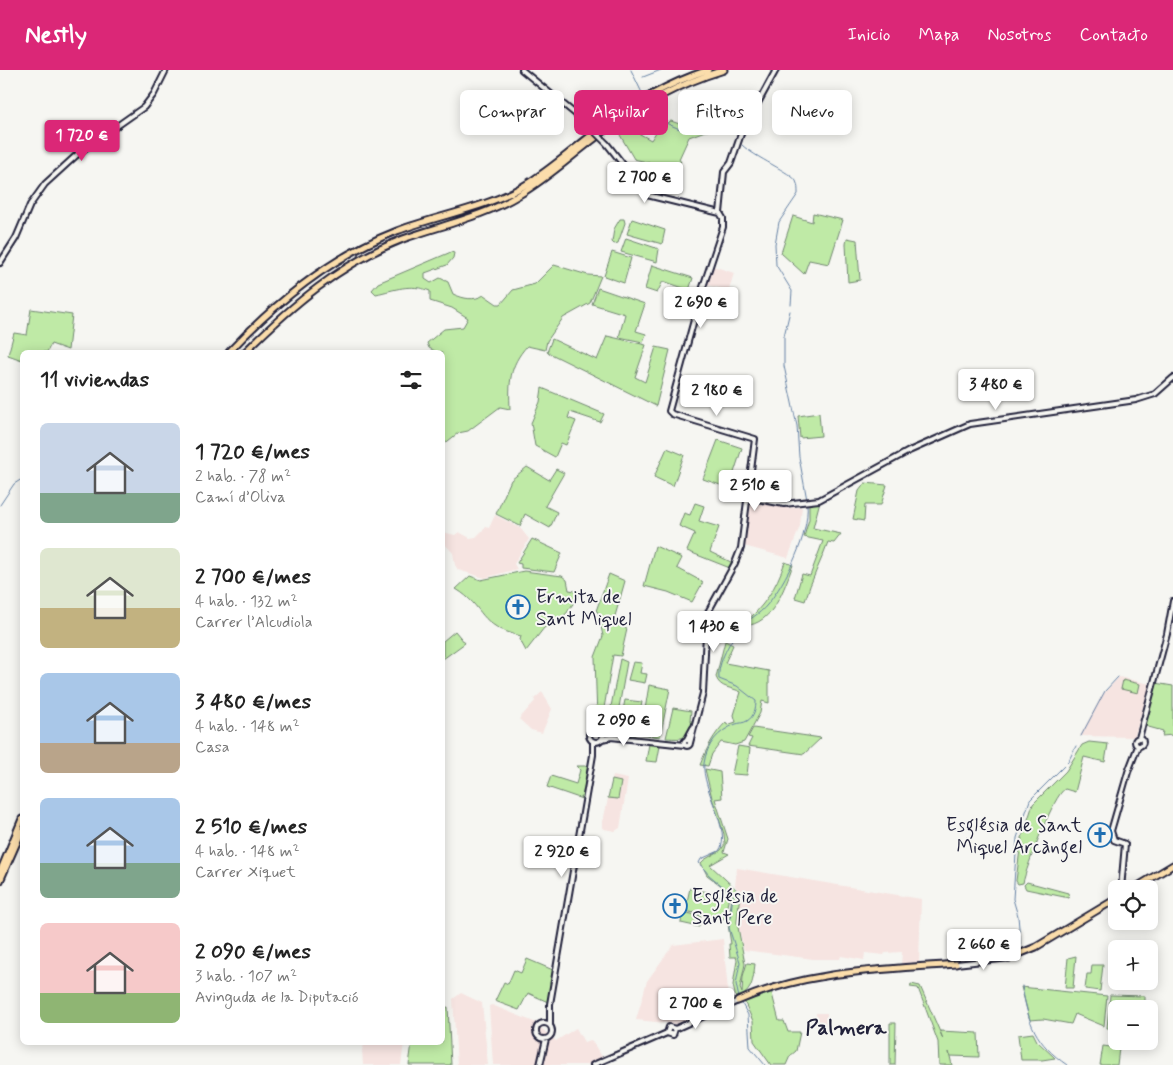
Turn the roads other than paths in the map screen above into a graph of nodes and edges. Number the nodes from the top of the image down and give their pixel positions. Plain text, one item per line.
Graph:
1 (166, 70) edge
2 (522, 70) edge
3 (708, 70) edge
4 (724, 70) edge
5 (776, 70) edge
6 (720, 213) junction
7 (0, 263) edge
8 (231, 350) edge
9 (247, 350) edge
10 (1173, 378) edge
11 (747, 497) junction
12 (1173, 601) edge
13 (696, 719) junction
14 (603, 733) junction
15 (612, 737) junction
16 (600, 740) junction
17 (685, 741) junction
18 (593, 742) junction
19 (593, 756) junction
20 (20, 824) edge
21 (20, 836) edge
22 (1173, 865) edge
23 (0, 872) edge
24 (1122, 880) edge
25 (1148, 880) edge
26 (0, 881) edge
27 (1108, 904) edge
28 (1009, 958) joint
29 (956, 964) joint
30 (738, 1001) joint
31 (550, 1004) junction
32 (543, 1023) junction
33 (550, 1025) junction
34 (541, 1039) junction
35 (546, 1039) junction
36 (543, 1047) junction
37 (540, 1065) edge
38 (593, 1065) edge

1 - 7 street
2 - 6 street, bridge
3 - 8 highway
4 - 9 highway
5 - 6 street
6 - 11 street
10 - 11 street
11 - 13 street
12 - 24 street
13 - 17 street
13 - 17 street
14 - 15 street
14 - 16 street
14 - 18 street
15 - 16 street
15 - 17 street
16 - 18 street
16 - 19 street
18 - 19 street
19 - 31 street
20 - 23 highway
21 - 26 highway
22 - 25 highway
27 - 28 highway
28 - 29 street
29 - 30 highway
30 - 38 street
31 - 32 street
31 - 33 street
32 - 33 street
32 - 34 street
33 - 35 street
34 - 35 street
34 - 36 street
35 - 36 street
36 - 37 street

